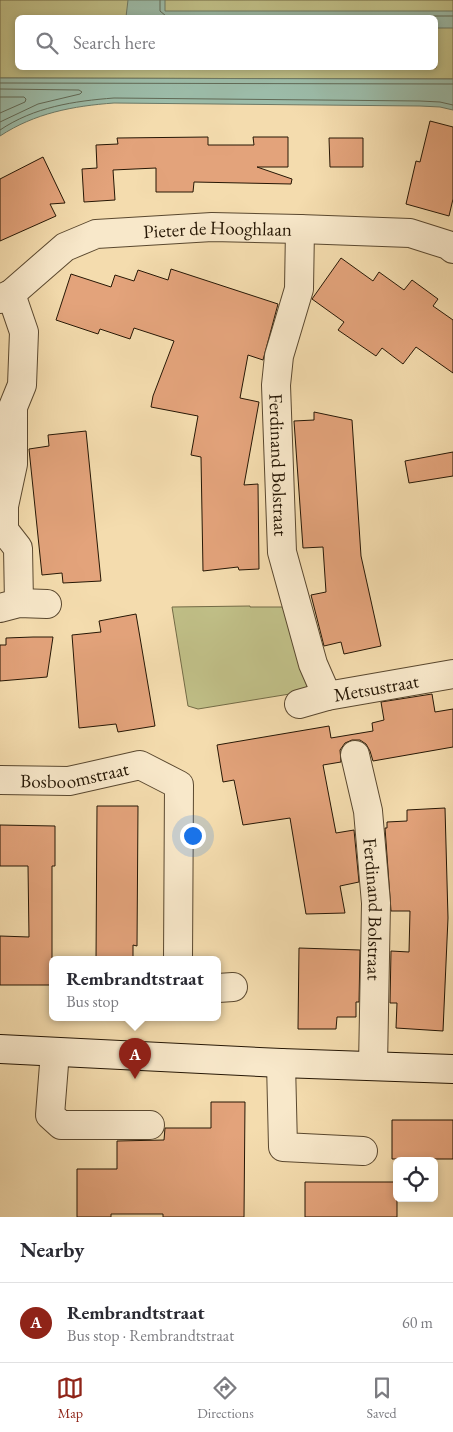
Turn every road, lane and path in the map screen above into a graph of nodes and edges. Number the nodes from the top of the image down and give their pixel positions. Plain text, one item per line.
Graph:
1 (300, 229) junction
2 (453, 249) edge
3 (5, 296) edge
4 (47, 604) dead end
5 (10, 606) edge
6 (453, 674) edge
7 (327, 696) junction
8 (298, 704) dead end
9 (355, 754) dead end
10 (0, 780) edge
11 (178, 956) edge
12 (0, 1050) edge
13 (55, 1052) junction
14 (281, 1063) junction
15 (373, 1066) junction
16 (453, 1068) edge
17 (150, 1125) dead end
18 (364, 1151) dead end

1 - 2 street, Pieter de Hooghlaan
1 - 3 street, Pieter de Hooghlaan
1 - 7 street, Ferdinand Bolstraat
3 - 5 street
4 - 5 street
6 - 7 street, Metsustraat
7 - 8 street, Metsustraat
9 - 15 street, Ferdinand Bolstraat
10 - 11 street, Bosboomstraat
12 - 13 street
13 - 14 street
13 - 17 street
14 - 15 street
14 - 18 street
15 - 16 street

